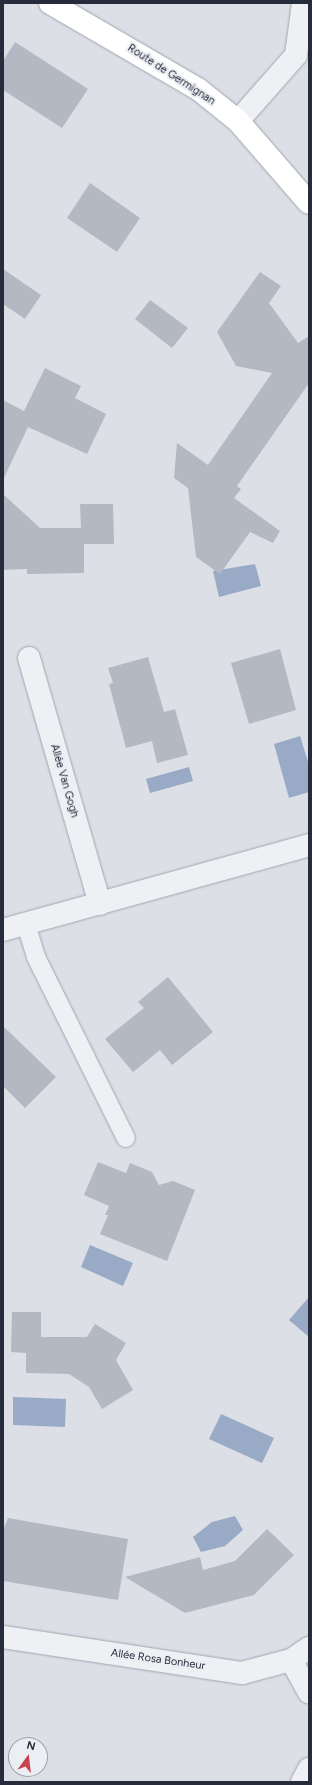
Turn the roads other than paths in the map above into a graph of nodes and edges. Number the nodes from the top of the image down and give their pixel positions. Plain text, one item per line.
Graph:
1 (50, 3) edge
2 (303, 3) edge
3 (238, 121) junction
4 (309, 203) edge
5 (29, 658) dead end
6 (309, 845) edge
7 (100, 904) junction
8 (26, 924) junction
9 (3, 930) edge
10 (126, 1138) dead end
11 (3, 1637) edge
12 (309, 1648) edge
13 (291, 1660) junction
14 (309, 1692) edge
15 (309, 1770) edge
16 (302, 1782) edge

1 - 3 street, Route de Germignan
2 - 3 street
3 - 4 street, Route de Germignan
5 - 7 street, Allée Van Gogh
6 - 7 street
7 - 8 street
8 - 9 street
8 - 10 lane
11 - 13 street, Allée Rosa Bonheur
12 - 13 street, Allée Rosa Bonheur
13 - 14 street
15 - 16 street

